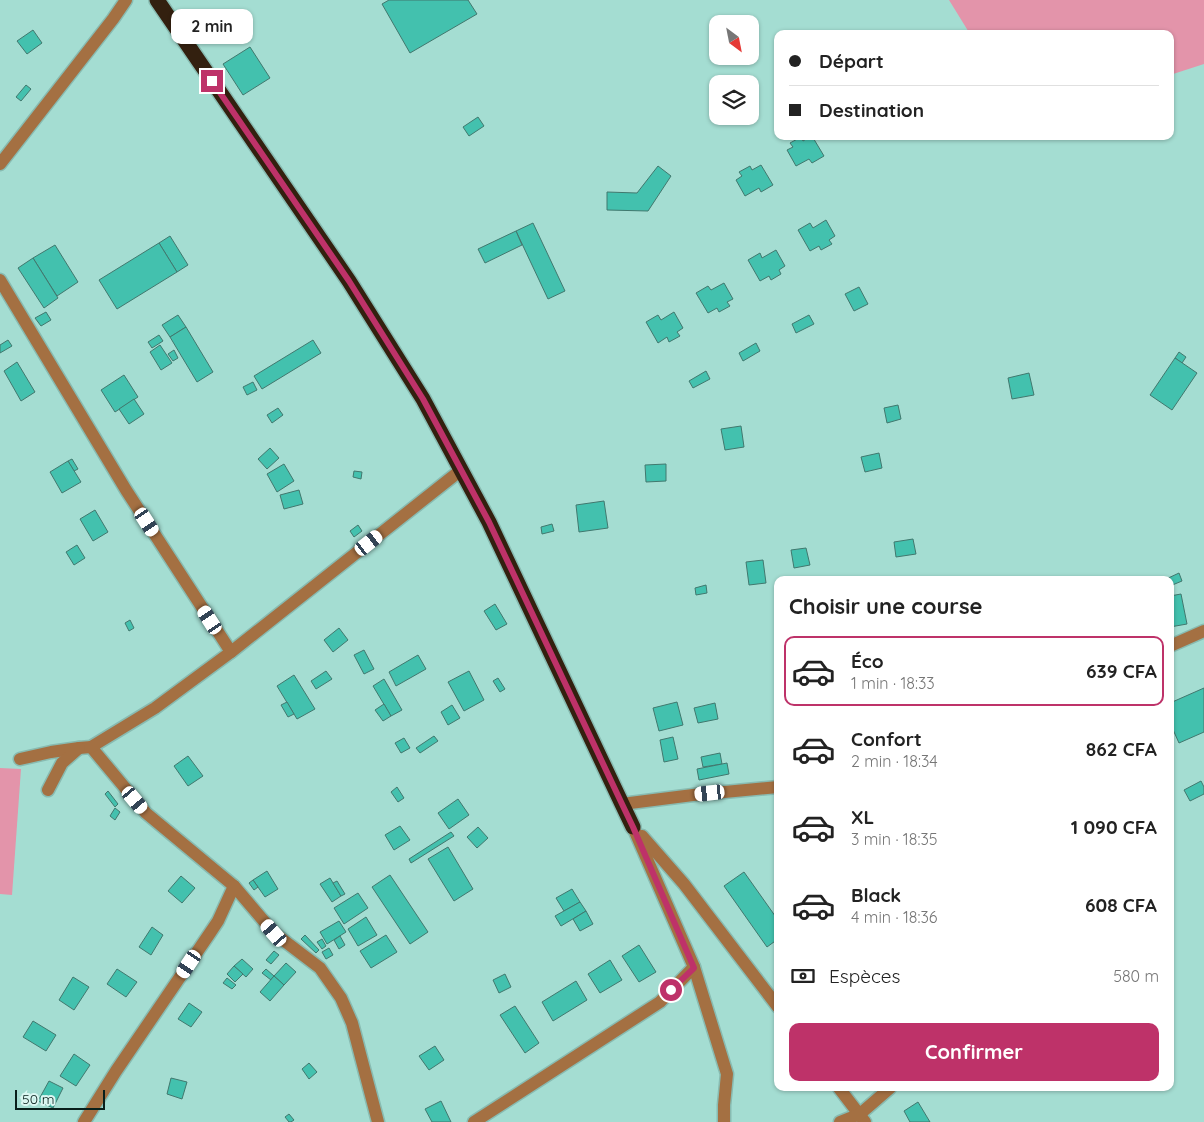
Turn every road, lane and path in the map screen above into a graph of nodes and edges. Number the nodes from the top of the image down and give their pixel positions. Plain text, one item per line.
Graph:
1 (126, 0) edge
2 (157, 0) edge
3 (0, 164) edge
4 (0, 280) edge
5 (461, 470) junction
6 (1204, 631) edge
7 (1174, 644) edge
8 (231, 652) junction
9 (85, 747) junction
10 (20, 759) dead end
11 (774, 787) edge
12 (48, 790) dead end
13 (622, 804) junction
14 (633, 827) junction
15 (234, 886) junction
16 (694, 968) junction
17 (774, 1002) edge
18 (842, 1091) edge
19 (887, 1091) edge
20 (862, 1118) edge
21 (84, 1122) edge
22 (378, 1122) edge
23 (474, 1122) edge
24 (724, 1122) edge
25 (840, 1122) edge

1 - 3 street
2 - 5 highway
4 - 8 street
5 - 8 street
5 - 13 highway
6 - 7 street
8 - 9 street
9 - 10 street
9 - 12 street
9 - 15 street
11 - 13 street
13 - 14 highway
14 - 16 street
14 - 17 street
15 - 21 street
15 - 22 street
16 - 23 street
16 - 24 street
18 - 20 street
19 - 20 street
20 - 25 street

